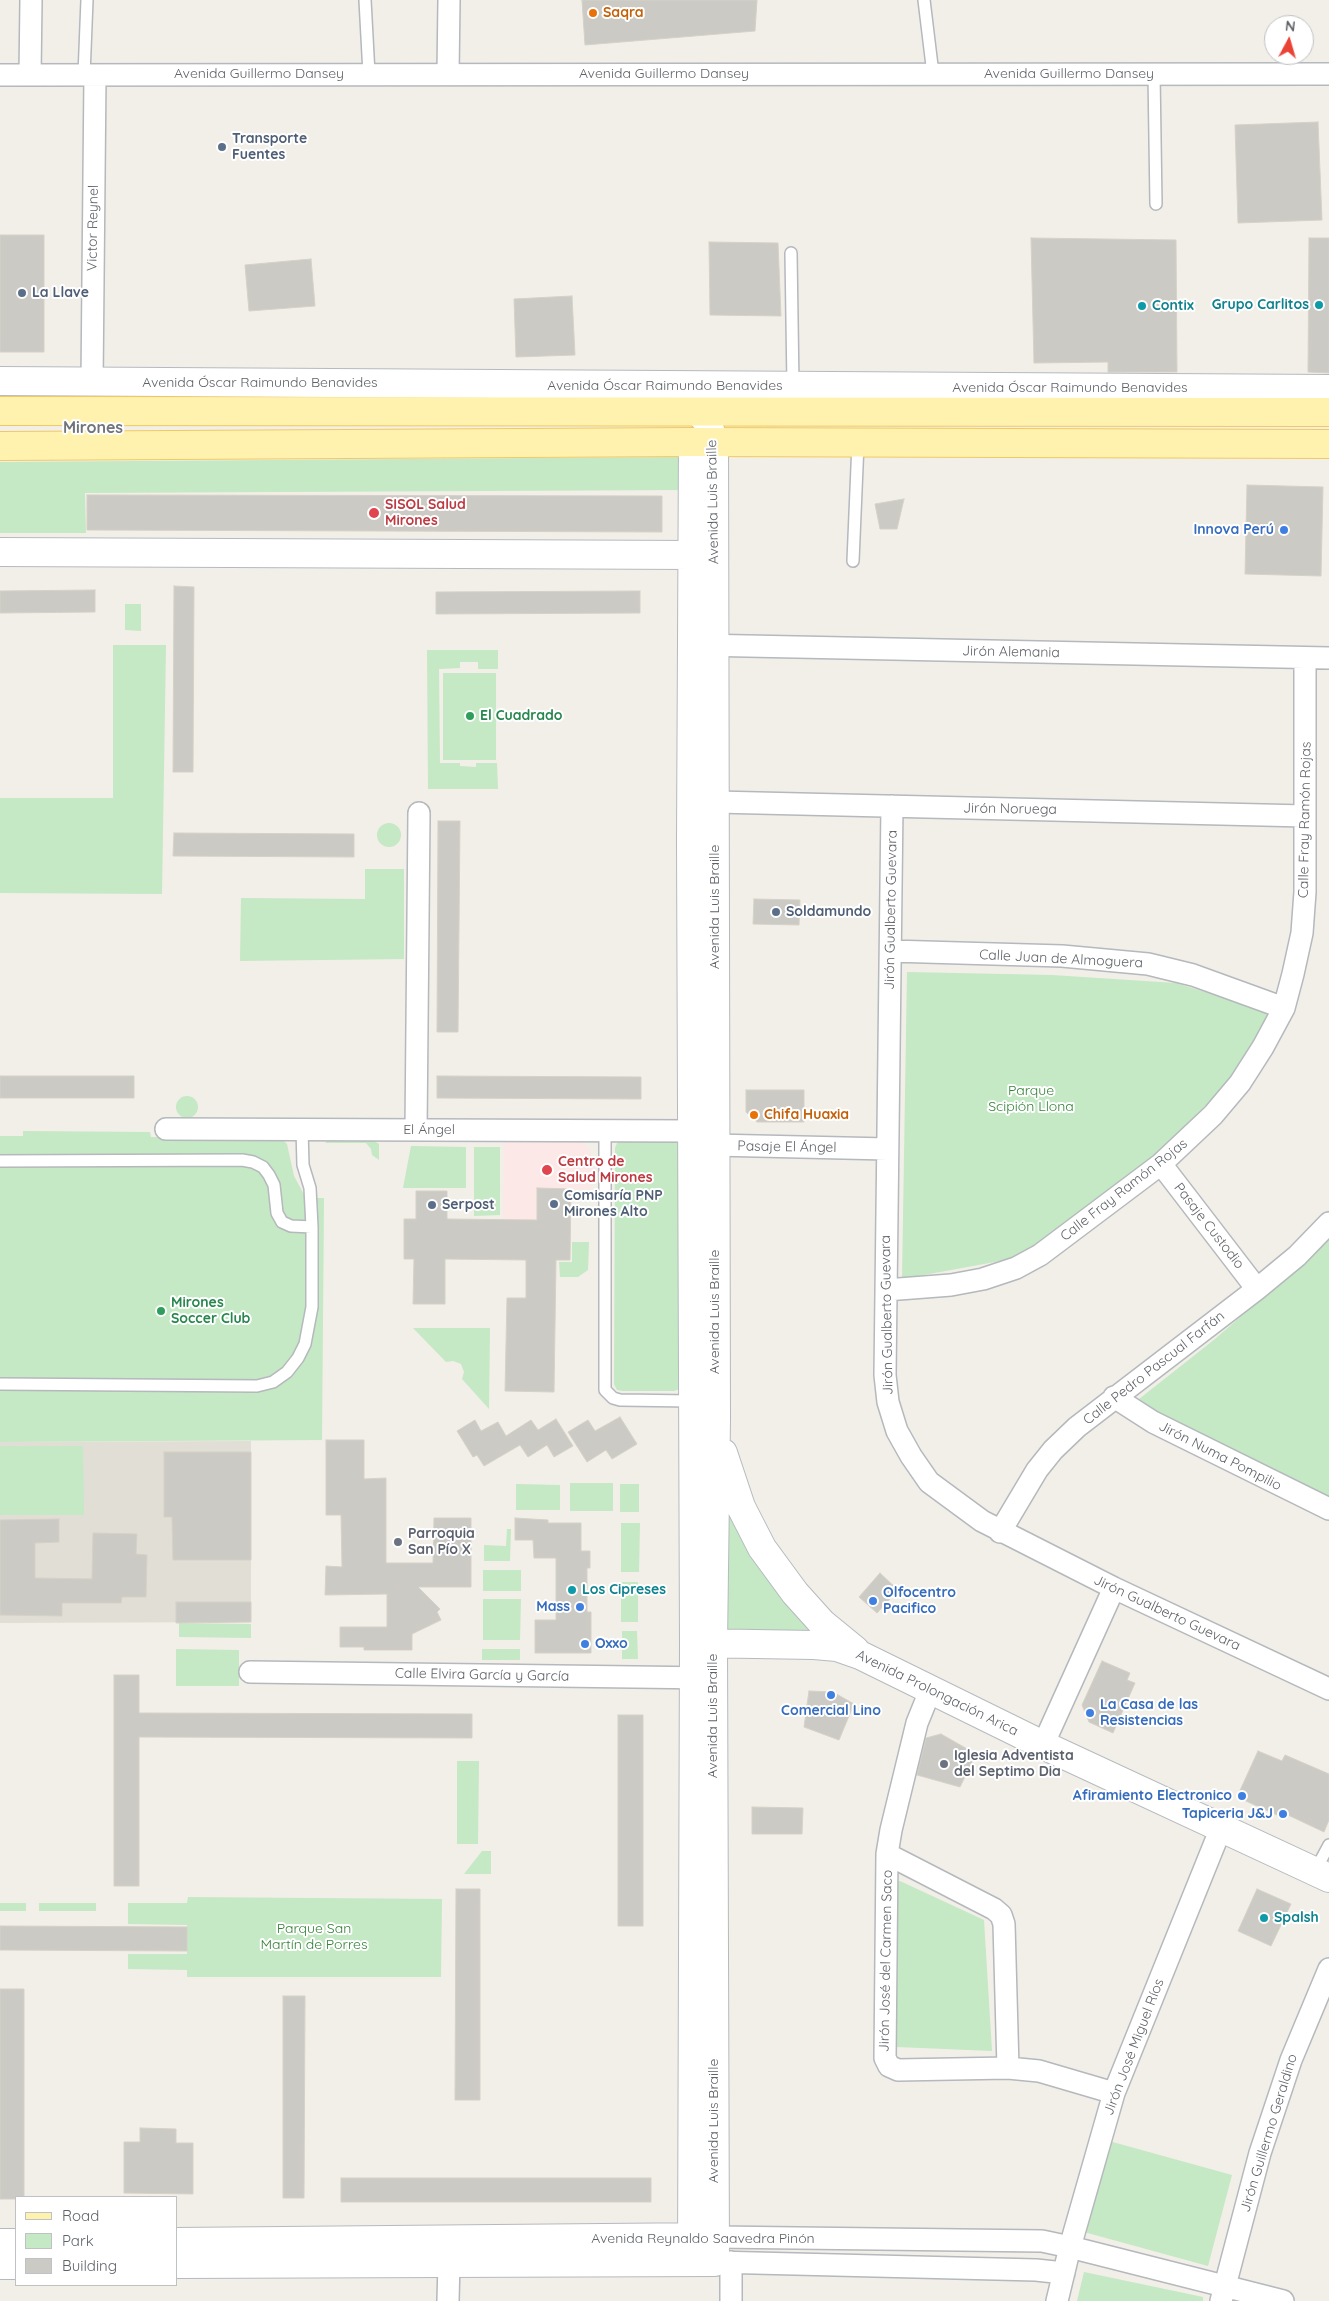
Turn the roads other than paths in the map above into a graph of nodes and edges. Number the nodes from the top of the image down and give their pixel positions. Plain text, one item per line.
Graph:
1 (31, 0) edge
2 (87, 0) edge
3 (365, 0) edge
4 (449, 0) edge
5 (924, 0) edge
6 (369, 74) junction
7 (448, 74) junction
8 (933, 74) junction
9 (1154, 74) junction
10 (1329, 74) edge
11 (0, 75) edge
12 (30, 75) junction
13 (90, 75) junction
14 (1156, 204) dead end
15 (791, 253) dead end
16 (0, 381) edge
17 (92, 382) junction
18 (661, 386) junction
19 (793, 386) junction
20 (1329, 389) edge
21 (0, 411) edge
22 (700, 412) junction
23 (1329, 412) edge
24 (704, 442) junction
25 (858, 442) junction
26 (1329, 444) edge
27 (0, 446) edge
28 (0, 552) edge
29 (693, 554) junction
30 (853, 561) dead end
31 (703, 645) junction
32 (1305, 658) junction
33 (1329, 658) edge
34 (716, 802) junction
35 (892, 806) junction
36 (419, 813) dead end
37 (1305, 816) junction
38 (891, 952) junction
39 (1284, 1008) junction
40 (166, 1129) dead end
41 (302, 1129) junction
42 (416, 1130) junction
43 (605, 1130) junction
44 (692, 1131) junction
45 (714, 1145) junction
46 (887, 1149) junction
47 (0, 1160) edge
48 (1161, 1164) junction
49 (1329, 1223) edge
50 (312, 1227) junction
51 (1257, 1288) junction
52 (886, 1290) junction
53 (0, 1384) edge
54 (1114, 1397) junction
55 (692, 1401) junction
56 (716, 1419) junction
57 (1329, 1509) edge
58 (1000, 1532) junction
59 (1114, 1588) junction
60 (703, 1644) junction
61 (860, 1654) junction
62 (250, 1672) dead end
63 (703, 1678) junction
64 (1329, 1690) edge
65 (930, 1691) junction
66 (1043, 1745) junction
67 (1221, 1828) junction
68 (1329, 1845) edge
69 (887, 1854) junction
70 (1322, 1875) edge
71 (1329, 1969) edge
72 (1008, 2068) junction
73 (1114, 2092) junction
74 (178, 2242) edge
75 (0, 2243) edge
76 (15, 2243) edge
77 (1070, 2247) junction
78 (709, 2252) junction
79 (449, 2262) junction
80 (15, 2264) edge
81 (178, 2264) edge
82 (0, 2265) edge
83 (1064, 2273) junction
84 (1223, 2294) edge
85 (448, 2301) edge
86 (731, 2301) edge
87 (1057, 2301) edge
88 (1283, 2301) edge

1 - 12 street
2 - 13 lane
3 - 6 lane
4 - 7 street
5 - 8 lane
6 - 7 street, Avenida Guillermo Dansey
6 - 13 street, Avenida Guillermo Dansey
7 - 8 street, Avenida Guillermo Dansey
8 - 9 street, Avenida Guillermo Dansey
9 - 10 street, Avenida Guillermo Dansey
9 - 14 lane
11 - 12 street, Avenida Guillermo Dansey
12 - 13 street, Avenida Guillermo Dansey
13 - 17 street, Victor Reynel
15 - 19 lane
16 - 17 street, Avenida Óscar Raimundo Benavides
17 - 18 street, Avenida Óscar Raimundo Benavides
18 - 19 street, Avenida Óscar Raimundo Benavides
18 - 22 street, Avenida Luis Braille
19 - 20 street, Avenida Óscar Raimundo Benavides
21 - 22 main road, Avenida Óscar Raimundo Benavides
22 - 23 main road, Avenida Óscar Raimundo Benavides
22 - 24 street, Avenida Luis Braille
24 - 25 main road
24 - 27 main road
24 - 29 street, Avenida Luis Braille
24 - 31 street, Avenida Luis Braille
25 - 26 main road
25 - 30 lane
28 - 29 street
29 - 31 street, Avenida Luis Braille
31 - 32 street, Jirón Alemania
31 - 34 street, Avenida Luis Braille
31 - 44 street, Avenida Luis Braille
32 - 33 street, Jirón Alemania
32 - 37 street, Calle Fray Ramón Rojas
34 - 35 street, Jirón Noruega
34 - 45 street, Avenida Luis Braille
35 - 37 street, Jirón Noruega
35 - 38 street, Jirón Gualberto Guevara
36 - 42 street
37 - 39 street, Calle Fray Ramón Rojas
38 - 39 street, Calle Juan de Almoguera
38 - 46 street, Jirón Gualberto Guevara
39 - 48 street, Calle Fray Ramón Rojas
40 - 41 street, El Ángel
41 - 42 street, El Ángel
41 - 50 lane
42 - 43 street, El Ángel
43 - 44 street, El Ángel
43 - 55 lane
44 - 45 street
44 - 55 street, Avenida Luis Braille
45 - 46 street, Pasaje El Ángel
45 - 56 street, Avenida Luis Braille
46 - 52 street, Jirón Gualberto Guevara
47 - 50 lane
48 - 51 street, Pasaje Custodio
48 - 52 street, Calle Fray Ramón Rojas
49 - 51 street, Calle Pedro Pascual Farfán
50 - 53 lane
51 - 54 street, Calle Pedro Pascual Farfán
52 - 58 street, Jirón Gualberto Guevara
54 - 57 street, Jirón Numa Pompilio
54 - 58 street, Calle Pedro Pascual Farfán
55 - 60 street, Avenida Luis Braille
56 - 60 street, Avenida Luis Braille
56 - 61 street
58 - 59 street, Jirón Gualberto Guevara
59 - 64 street, Jirón Gualberto Guevara
59 - 66 street
60 - 61 street, Avenida Prolongación Arica
60 - 63 street, Avenida Luis Braille
61 - 65 street, Avenida Prolongación Arica
62 - 63 street, Calle Elvira García y García
63 - 78 street, Avenida Luis Braille
65 - 66 street, Avenida Prolongación Arica
65 - 69 street, Jirón José del Carmen Saco
66 - 67 street, Avenida Prolongación Arica
67 - 70 street, Avenida Prolongación Arica
67 - 73 street, Jirón José Miguel Ríos
68 - 70 lane
69 - 72 street, Jirón José del Carmen Saco
69 - 72 street, Jirón José del Carmen Saco
71 - 84 street, Jirón Guillermo Geraldino
72 - 73 street, Jirón José del Carmen Saco
73 - 77 street, Jirón José Miguel Ríos
74 - 78 street, Avenida Reynaldo Saavedra Pinón
75 - 76 street
77 - 78 street, Avenida Reynaldo Saavedra Pinón
77 - 83 street, Jirón José Miguel Ríos
77 - 84 street, Avenida Reynaldo Saavedra Pinón
78 - 79 street, Avenida Reynaldo Saavedra Pinón
78 - 83 street, Avenida Reynaldo Saavedra Pinón
78 - 86 street
79 - 81 street, Avenida Reynaldo Saavedra Pinón
79 - 85 street
80 - 82 street
83 - 87 street, Jirón José Miguel Ríos
84 - 88 street, Avenida Reynaldo Saavedra Pinón

